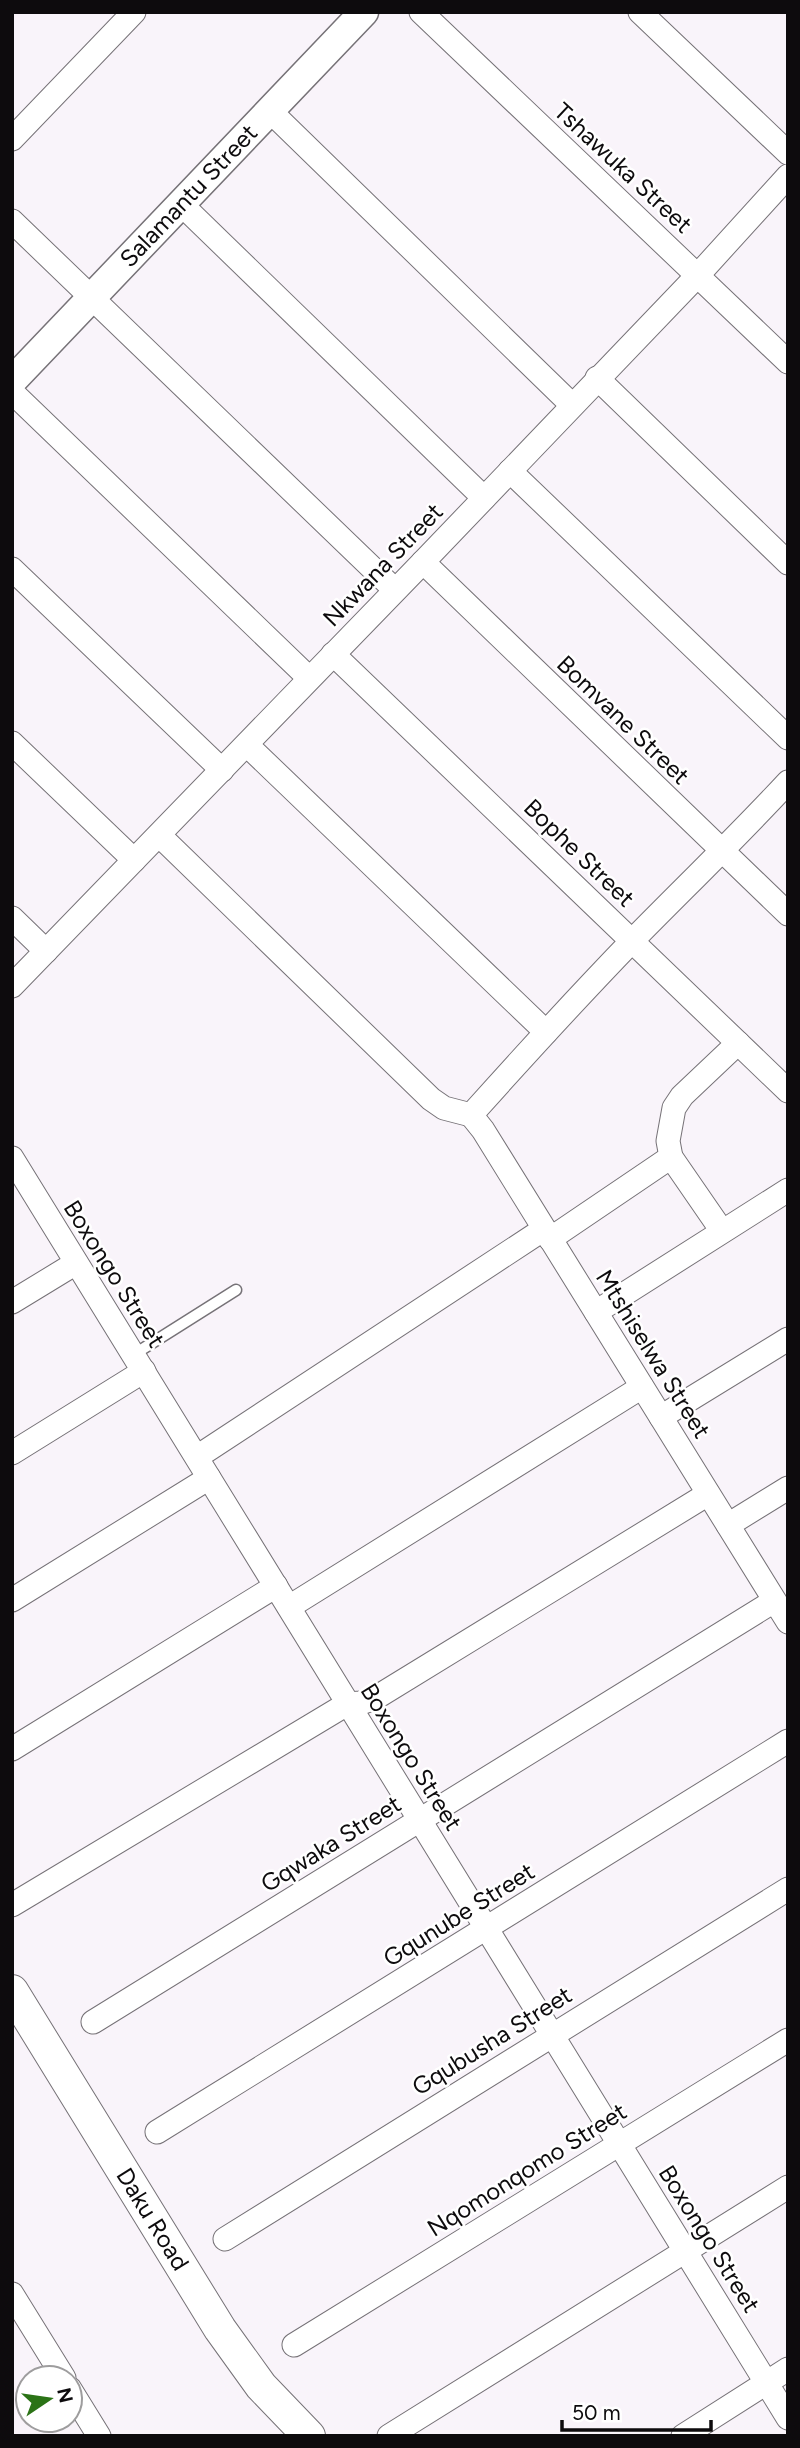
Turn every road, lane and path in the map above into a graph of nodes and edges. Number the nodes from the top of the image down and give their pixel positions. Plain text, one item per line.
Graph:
1 (134, 12) edge
2 (364, 12) edge
3 (421, 12) edge
4 (640, 12) edge
5 (269, 110) junction
6 (12, 139) edge
7 (788, 153) edge
8 (788, 176) edge
9 (181, 204) junction
10 (12, 221) edge
11 (698, 275) junction
12 (93, 297) junction
13 (788, 362) edge
14 (597, 379) junction
15 (12, 381) edge
16 (12, 392) edge
17 (572, 405) junction
18 (510, 471) junction
19 (484, 498) junction
20 (423, 562) junction
21 (788, 563) edge
22 (12, 569) edge
23 (395, 590) junction
24 (333, 654) junction
25 (309, 678) junction
26 (788, 738) edge
27 (12, 743) edge
28 (247, 745) junction
29 (222, 770) junction
30 (788, 782) edge
31 (159, 835) junction
32 (722, 852) junction
33 (134, 860) junction
34 (788, 914) edge
35 (12, 918) edge
36 (632, 941) junction
37 (46, 951) junction
38 (12, 986) edge
39 (545, 1032) junction
40 (738, 1043) junction
41 (788, 1091) edge
42 (471, 1115) junction
43 (671, 1157) junction
44 (12, 1158) edge
45 (788, 1190) edge
46 (722, 1231) junction
47 (547, 1234) junction
48 (76, 1263) junction
49 (236, 1290) dead end
50 (12, 1302) edge
51 (596, 1312) junction
52 (788, 1339) edge
53 (139, 1363) junction
54 (642, 1387) junction
55 (661, 1417) junction
56 (12, 1453) edge
57 (197, 1457) junction
58 (209, 1479) junction
59 (788, 1488) edge
60 (708, 1494) junction
61 (728, 1525) junction
62 (276, 1586) junction
63 (12, 1600) edge
64 (774, 1601) junction
65 (289, 1608) junction
66 (788, 1622) edge
67 (347, 1704) junction
68 (788, 1741) edge
69 (12, 1749) edge
70 (420, 1820) junction
71 (788, 1889) edge
72 (12, 1905) edge
73 (487, 1928) junction
74 (12, 1991) edge
75 (93, 2022) dead end
76 (552, 2035) junction
77 (788, 2040) edge
78 (157, 2132) dead end
79 (618, 2145) junction
80 (788, 2187) edge
81 (225, 2239) dead end
82 (686, 2250) junction
83 (13, 2298) edge
84 (294, 2344) dead end
85 (55, 2364) edge
86 (788, 2369) edge
87 (766, 2382) junction
88 (788, 2418) edge
89 (309, 2436) edge
90 (389, 2436) edge
91 (683, 2436) edge

1 - 6 street
2 - 5 street, Salamantu Street
3 - 11 street, Tshawuka Street
4 - 7 street
5 - 9 street, Salamantu Street
5 - 17 street
8 - 11 street, Nkwana Street
9 - 12 street, Salamantu Street
9 - 19 street
10 - 12 street
11 - 13 street, Tshawuka Street
11 - 14 street, Nkwana Street
12 - 15 street, Salamantu Street
12 - 23 street
14 - 17 street, Nkwana Street
14 - 21 street
16 - 25 street
17 - 18 street, Nkwana Street
18 - 19 street, Nkwana Street
18 - 26 street
19 - 20 street, Nkwana Street
20 - 23 street, Nkwana Street
20 - 32 street, Bomvane Street
22 - 29 street
23 - 24 street, Nkwana Street
24 - 25 street, Nkwana Street
24 - 36 street, Bophe Street
25 - 28 street, Nkwana Street
27 - 33 street
28 - 29 street, Nkwana Street
28 - 39 street
29 - 31 street, Nkwana Street
30 - 32 street
31 - 33 street, Nkwana Street
31 - 42 street
32 - 34 street, Bomvane Street
32 - 36 street
33 - 37 street, Nkwana Street
35 - 37 street
36 - 39 street
36 - 40 street, Bophe Street
37 - 38 street, Nkwana Street
39 - 42 street
40 - 41 street, Bophe Street
40 - 43 street
42 - 47 street, Mtshiselwa Street
43 - 46 street
43 - 47 street
44 - 48 street, Boxongo Street
45 - 46 street
46 - 51 street
47 - 51 street, Mtshiselwa Street
47 - 57 street
48 - 50 street
48 - 53 street, Boxongo Street
49 - 53 lane
51 - 54 street, Mtshiselwa Street
52 - 55 street
53 - 56 street
53 - 57 street, Boxongo Street
54 - 55 street, Mtshiselwa Street
54 - 65 street
55 - 60 street, Mtshiselwa Street
57 - 58 street, Boxongo Street
58 - 62 street, Boxongo Street
58 - 63 street
59 - 61 street
60 - 61 street, Mtshiselwa Street
60 - 67 street
61 - 64 street, Mtshiselwa Street
62 - 65 street, Boxongo Street
62 - 69 street
64 - 66 street, Mtshiselwa Street
64 - 70 street, Gqwaka Street
65 - 67 street, Boxongo Street
67 - 70 street, Boxongo Street
67 - 72 street
68 - 73 street, Gqunube Street
70 - 73 street, Boxongo Street
70 - 75 street, Gqwaka Street
71 - 76 street, Gqubusha Street
73 - 76 street, Boxongo Street
73 - 78 street, Gqunube Street
74 - 89 main road, Daku Road
76 - 79 street, Boxongo Street
76 - 81 street, Gqubusha Street
77 - 79 street, Nqomonqomo Street
79 - 82 street, Boxongo Street
79 - 84 street, Nqomonqomo Street
80 - 82 street
82 - 87 street, Boxongo Street
82 - 90 street
83 - 85 street
86 - 87 street
87 - 88 street, Boxongo Street
87 - 91 street

